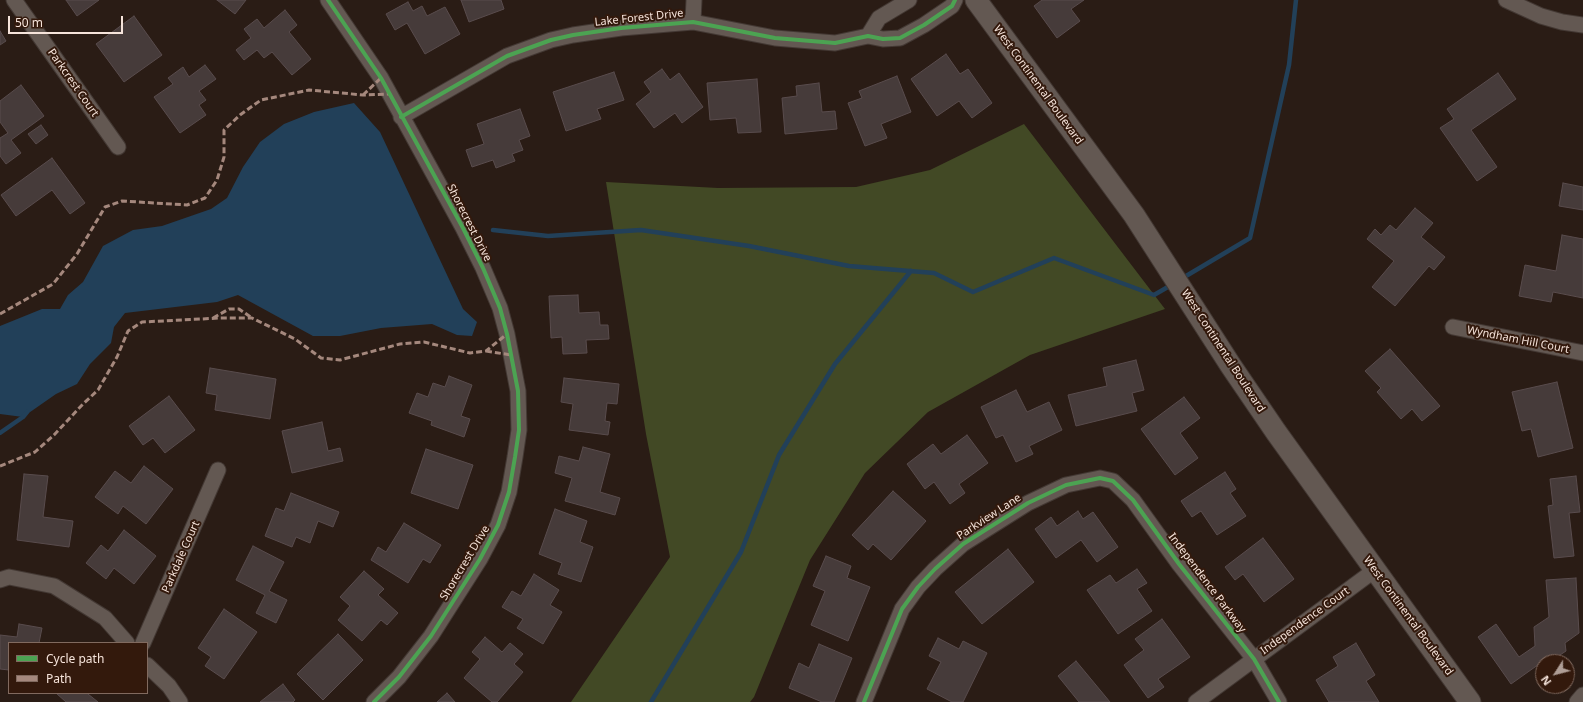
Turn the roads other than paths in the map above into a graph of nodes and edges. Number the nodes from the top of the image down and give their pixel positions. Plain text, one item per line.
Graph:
1 (14, 0) edge
2 (328, 0) edge
3 (694, 0) edge
4 (910, 0) edge
5 (955, 0) edge
6 (976, 0) edge
7 (1506, 0) edge
8 (693, 22) junction
9 (1583, 25) edge
10 (868, 36) junction
11 (402, 117) junction
12 (118, 147) dead end
13 (1453, 327) dead end
14 (1583, 353) edge
15 (218, 470) dead end
16 (1113, 481) joint
17 (1374, 570) junction
18 (0, 580) edge
19 (126, 642) edge
20 (143, 642) edge
21 (1254, 659) junction
22 (148, 666) edge
23 (1583, 695) edge
24 (180, 702) edge
25 (374, 702) edge
26 (864, 702) edge
27 (1196, 702) edge
28 (1278, 702) edge
29 (1470, 702) edge
30 (1577, 702) edge

1 - 12 street, Parkcrest Court
2 - 11 street, Shorecrest Drive
3 - 8 street
4 - 10 street
5 - 10 street, Lake Forest Drive
6 - 17 main road, West Continental Boulevard
7 - 9 street
8 - 10 street, Lake Forest Drive
8 - 11 street, Lake Forest Drive
11 - 25 street, Shorecrest Drive
13 - 14 street, Wyndham Hill Court
15 - 20 street, Parkdale Court
16 - 21 street, Independence Parkway
16 - 26 street, Parkview Lane
17 - 21 street, Independence Court
17 - 29 main road, West Continental Boulevard
18 - 19 street
21 - 27 street, Independence Court
21 - 28 street, Independence Parkway
22 - 24 street
23 - 30 street

